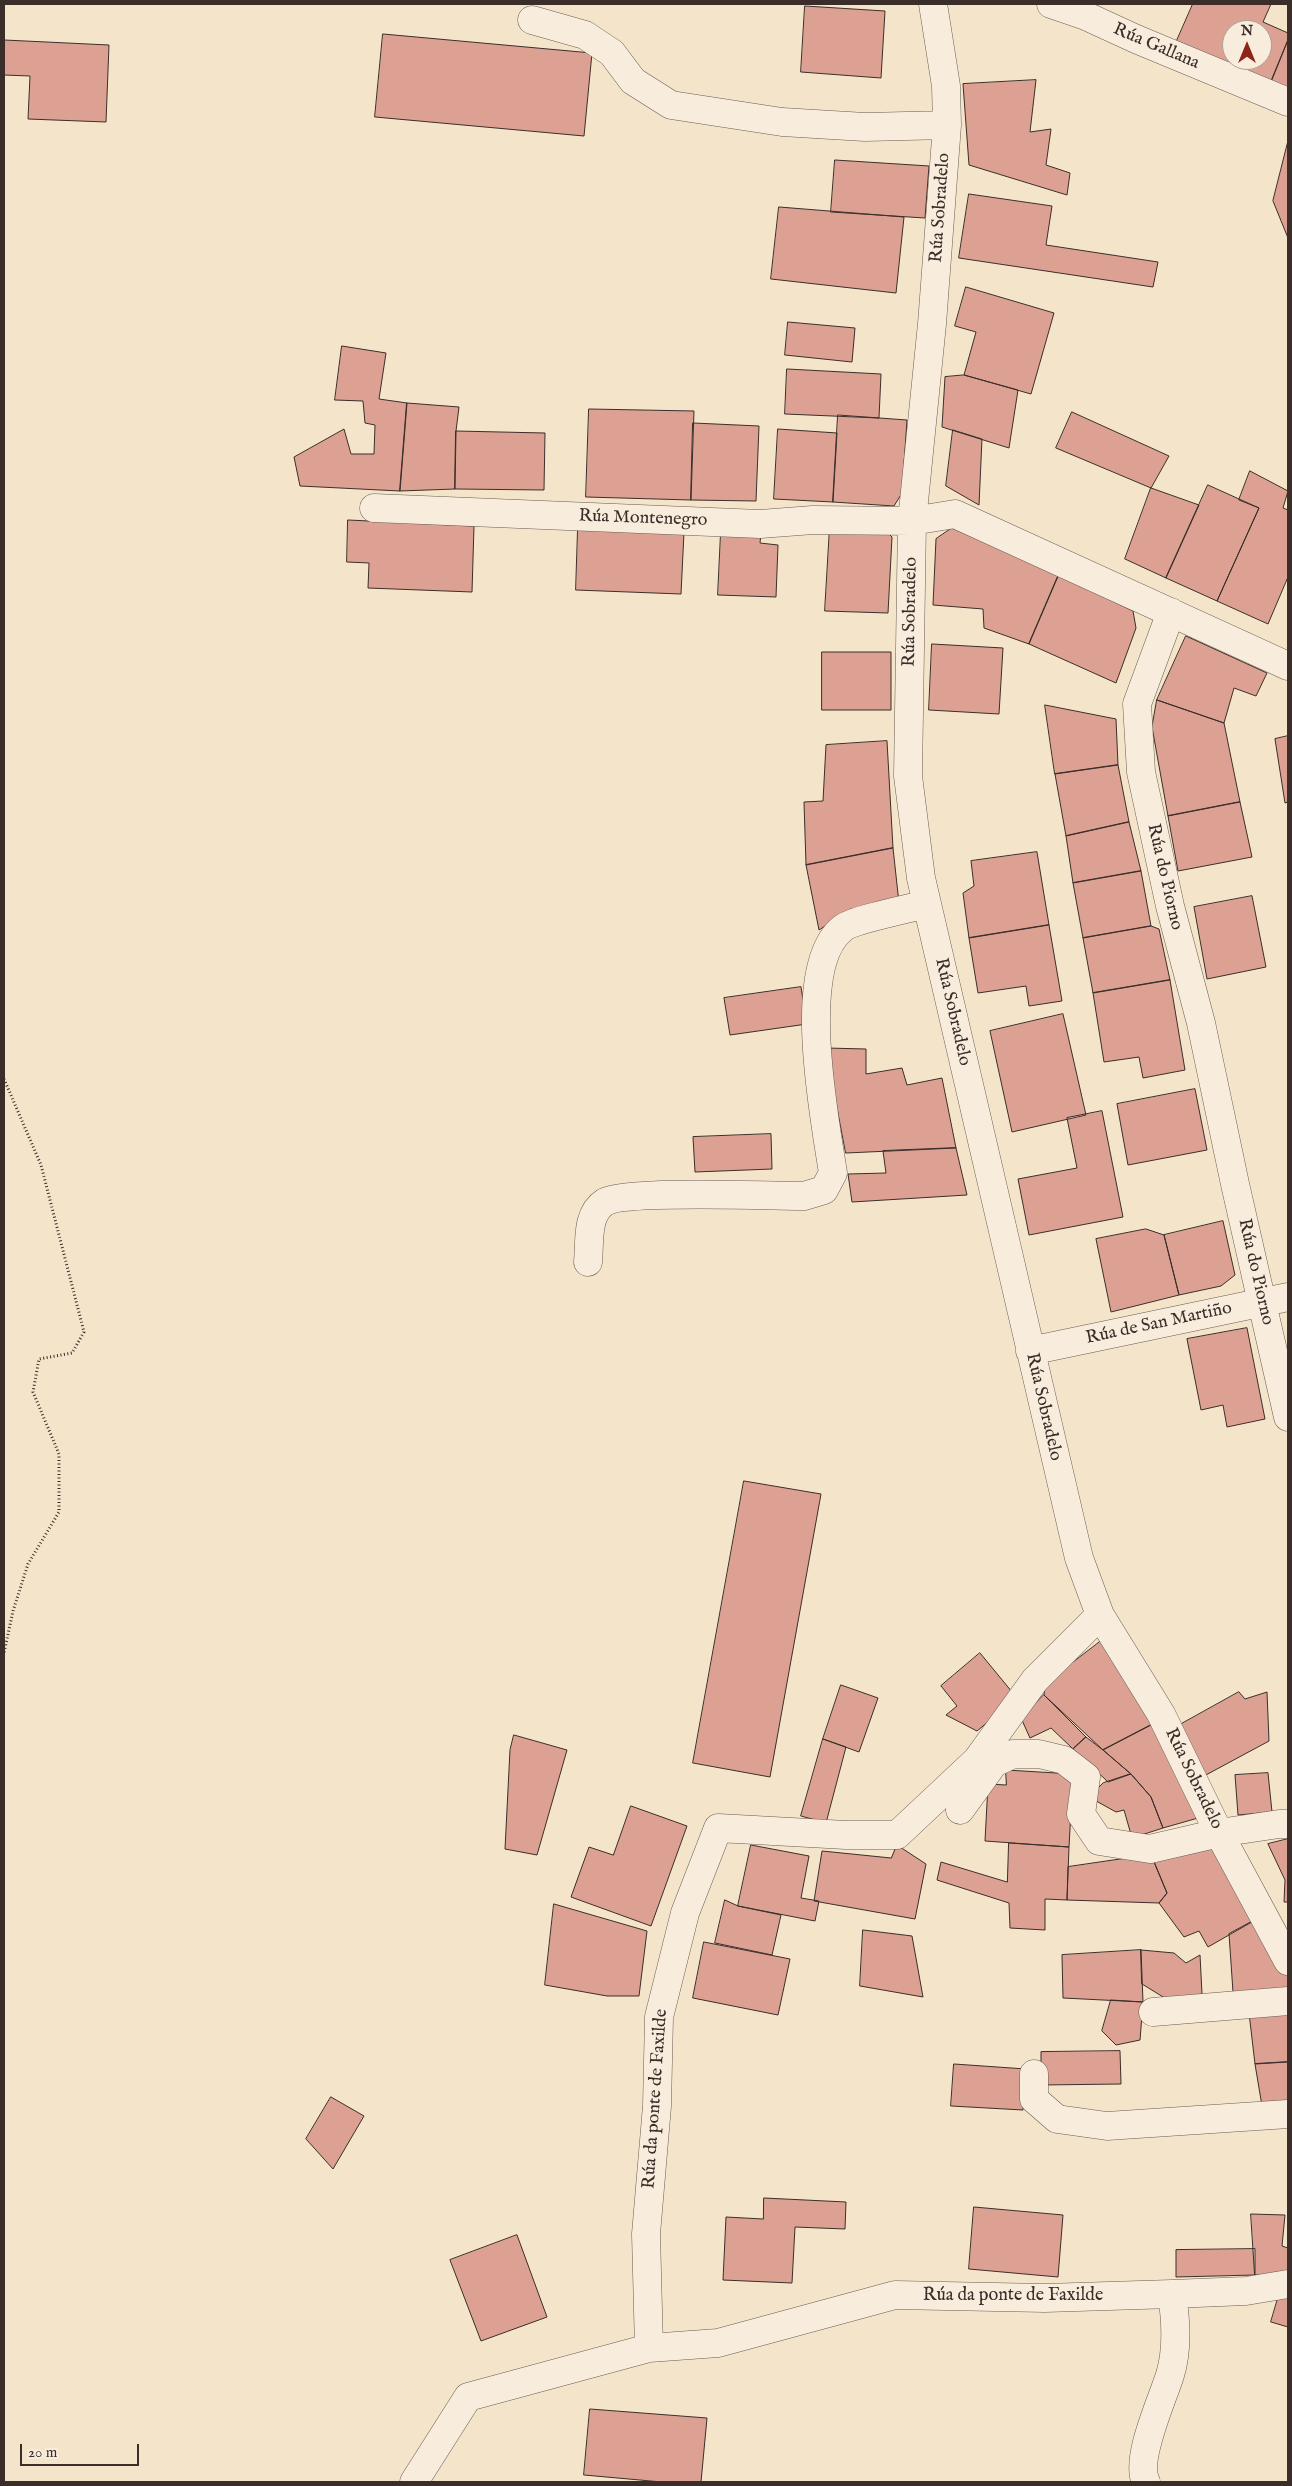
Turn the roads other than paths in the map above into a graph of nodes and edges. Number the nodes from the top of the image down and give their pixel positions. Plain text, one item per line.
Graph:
1 (933, 4) edge
2 (1051, 4) edge
3 (532, 20) dead end
4 (1288, 102) edge
5 (947, 125) junction
6 (374, 508) dead end
7 (912, 521) junction
8 (1171, 612) junction
9 (1288, 666) edge
10 (927, 904) junction
11 (588, 1262) dead end
12 (1288, 1297) edge
13 (1262, 1302) junction
14 (1030, 1351) junction
15 (1288, 1417) edge
16 (1100, 1615) junction
17 (960, 1810) dead end
18 (1288, 1824) edge
19 (1219, 1833) junction
20 (1288, 1961) edge
21 (1288, 2001) edge
22 (1153, 2012) dead end
23 (1034, 2074) dead end
24 (1288, 2114) edge
25 (1288, 2284) edge
26 (1172, 2294) junction
27 (649, 2348) junction
28 (414, 2482) edge
29 (1146, 2482) edge

1 - 5 street, Rúa Sobradelo
2 - 4 street, Rúa Gallana
3 - 5 street
5 - 7 street, Rúa Sobradelo
6 - 7 street, Rúa Montenegro
7 - 8 street
7 - 10 street, Rúa Sobradelo
8 - 9 street
8 - 13 street, Rúa do Piorno
10 - 11 street
10 - 14 street, Rúa Sobradelo
12 - 13 street, Rúa de San Martiño
13 - 14 street, Rúa de San Martiño
13 - 15 street, Rúa do Piorno
14 - 16 street, Rúa Sobradelo
16 - 19 street, Rúa Sobradelo
16 - 27 street, Rúa da ponte de Faxilde
17 - 19 street
18 - 19 street
19 - 20 street, Rúa Sobradelo
21 - 22 street
23 - 24 street
25 - 26 street, Rúa da ponte de Faxilde
26 - 27 street, Rúa da ponte de Faxilde
26 - 29 street
27 - 28 street, Rúa da ponte de Faxilde

